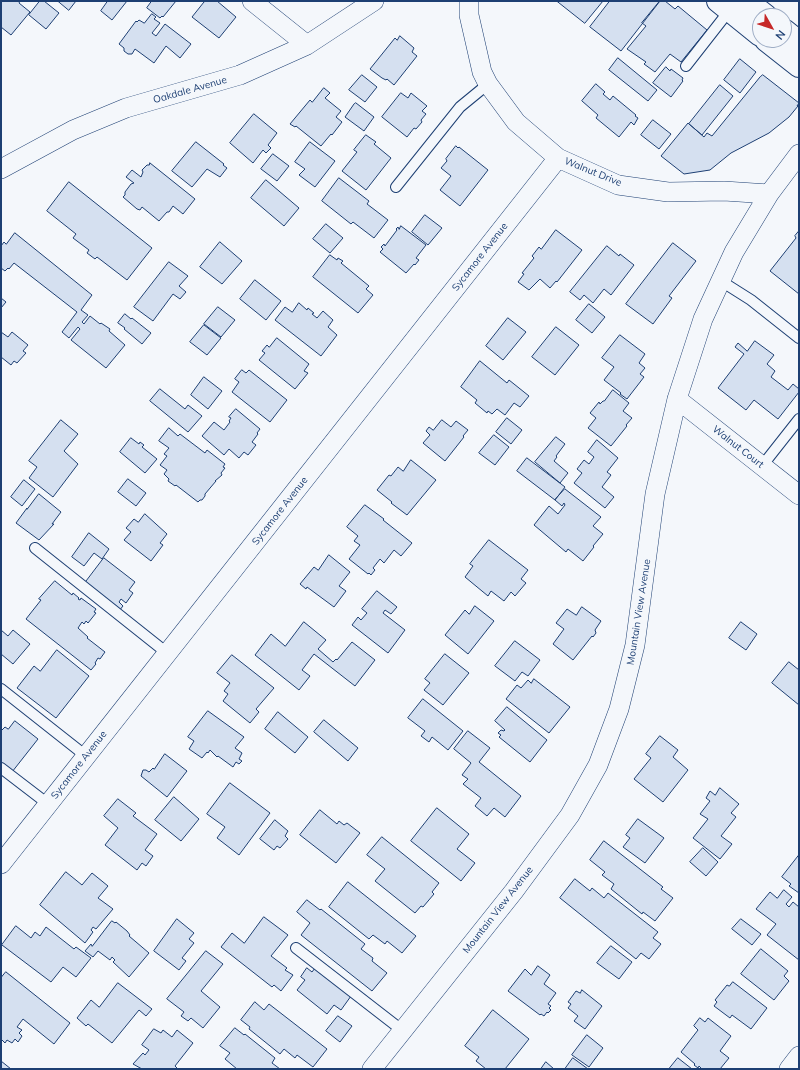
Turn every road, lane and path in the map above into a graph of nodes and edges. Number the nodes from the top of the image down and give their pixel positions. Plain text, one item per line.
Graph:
1 (252, 1) edge
2 (374, 1) edge
3 (469, 1) edge
4 (728, 4) edge
5 (752, 12) edge
6 (752, 27) edge
7 (307, 45) junction
8 (776, 48) edge
9 (686, 66) dead end
10 (799, 66) edge
11 (488, 84) junction
12 (799, 155) edge
13 (558, 158) junction
14 (1, 169) edge
15 (396, 187) dead end
16 (769, 194) junction
17 (721, 281) junction
18 (799, 338) edge
19 (677, 398) junction
20 (799, 419) edge
21 (762, 466) junction
22 (799, 495) edge
23 (35, 548) dead end
24 (167, 653) junction
25 (1, 689) edge
26 (86, 756) junction
27 (1, 768) edge
28 (48, 804) junction
29 (1, 864) edge
30 (296, 948) dead end
31 (403, 1031) junction
32 (799, 1056) edge
33 (372, 1069) edge
34 (789, 1069) edge

1 - 7 street
2 - 7 street, Oakdale Avenue
3 - 11 street, Walnut Drive
4 - 5 main road
4 - 6 main road
4 - 9 lane
7 - 14 street, Oakdale Avenue
8 - 10 main road
11 - 13 street, Walnut Drive
11 - 15 lane
12 - 16 street, Mountain View Avenue
13 - 16 street, Walnut Drive
13 - 24 street, Sycamore Avenue
16 - 17 street, Mountain View Avenue
17 - 18 lane
17 - 19 street, Mountain View Avenue
19 - 21 street, Walnut Court
19 - 31 street, Mountain View Avenue
20 - 21 lane
21 - 22 street, Walnut Court
23 - 24 lane
24 - 26 street, Sycamore Avenue
25 - 26 lane
26 - 28 street, Sycamore Avenue
27 - 28 lane
28 - 29 street, Sycamore Avenue
30 - 31 lane
31 - 33 street, Mountain View Avenue
32 - 34 street

